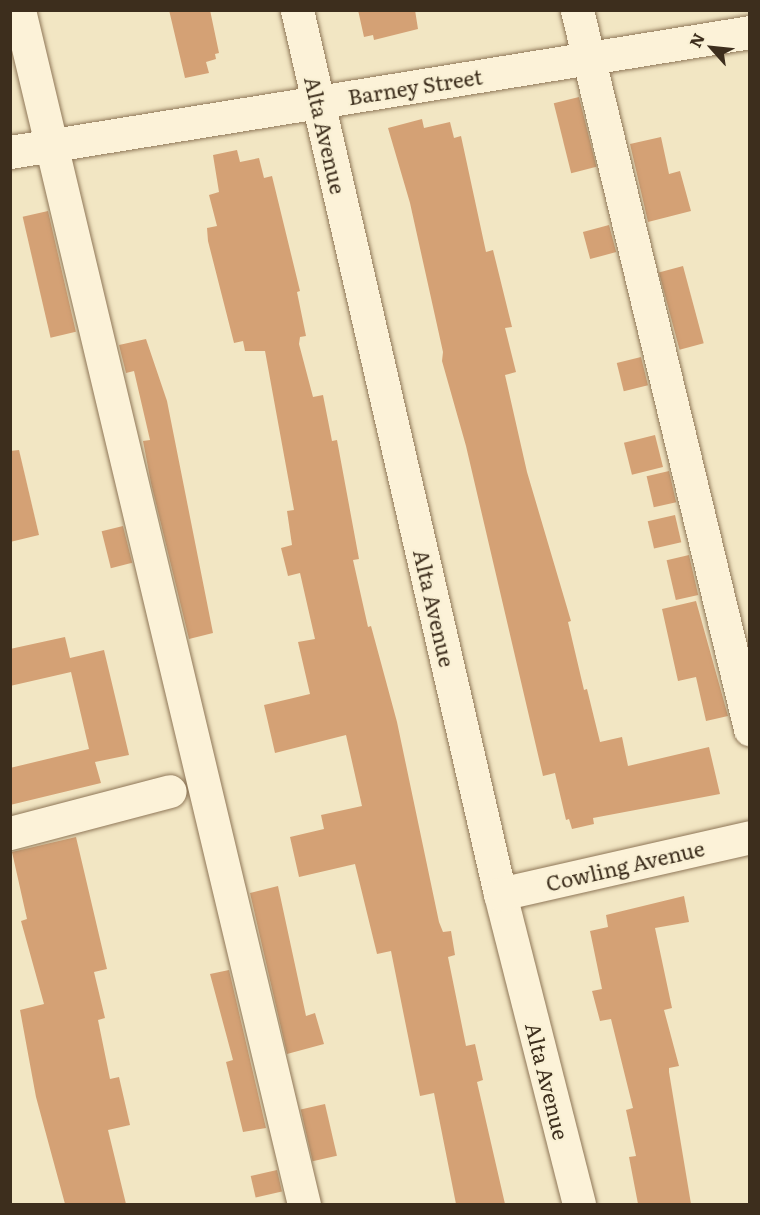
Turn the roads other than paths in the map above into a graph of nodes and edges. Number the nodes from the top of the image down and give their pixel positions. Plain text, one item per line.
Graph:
1 (19, 10) edge
2 (297, 10) edge
3 (577, 10) edge
4 (750, 32) edge
5 (588, 58) junction
6 (319, 102) junction
7 (53, 145) junction
8 (10, 152) edge
9 (750, 729) edge
10 (170, 791) dead end
11 (10, 833) edge
12 (750, 837) edge
13 (500, 894) junction
14 (304, 1204) edge
15 (579, 1204) edge

1 - 7 street
2 - 6 street, Alta Avenue
3 - 5 street
4 - 5 street, Barney Street
5 - 6 street, Barney Street
5 - 9 street
6 - 7 street, Barney Street
6 - 13 street, Alta Avenue
7 - 8 street, Barney Street
7 - 14 street
10 - 11 street
12 - 13 street, Cowling Avenue
13 - 15 street, Alta Avenue

